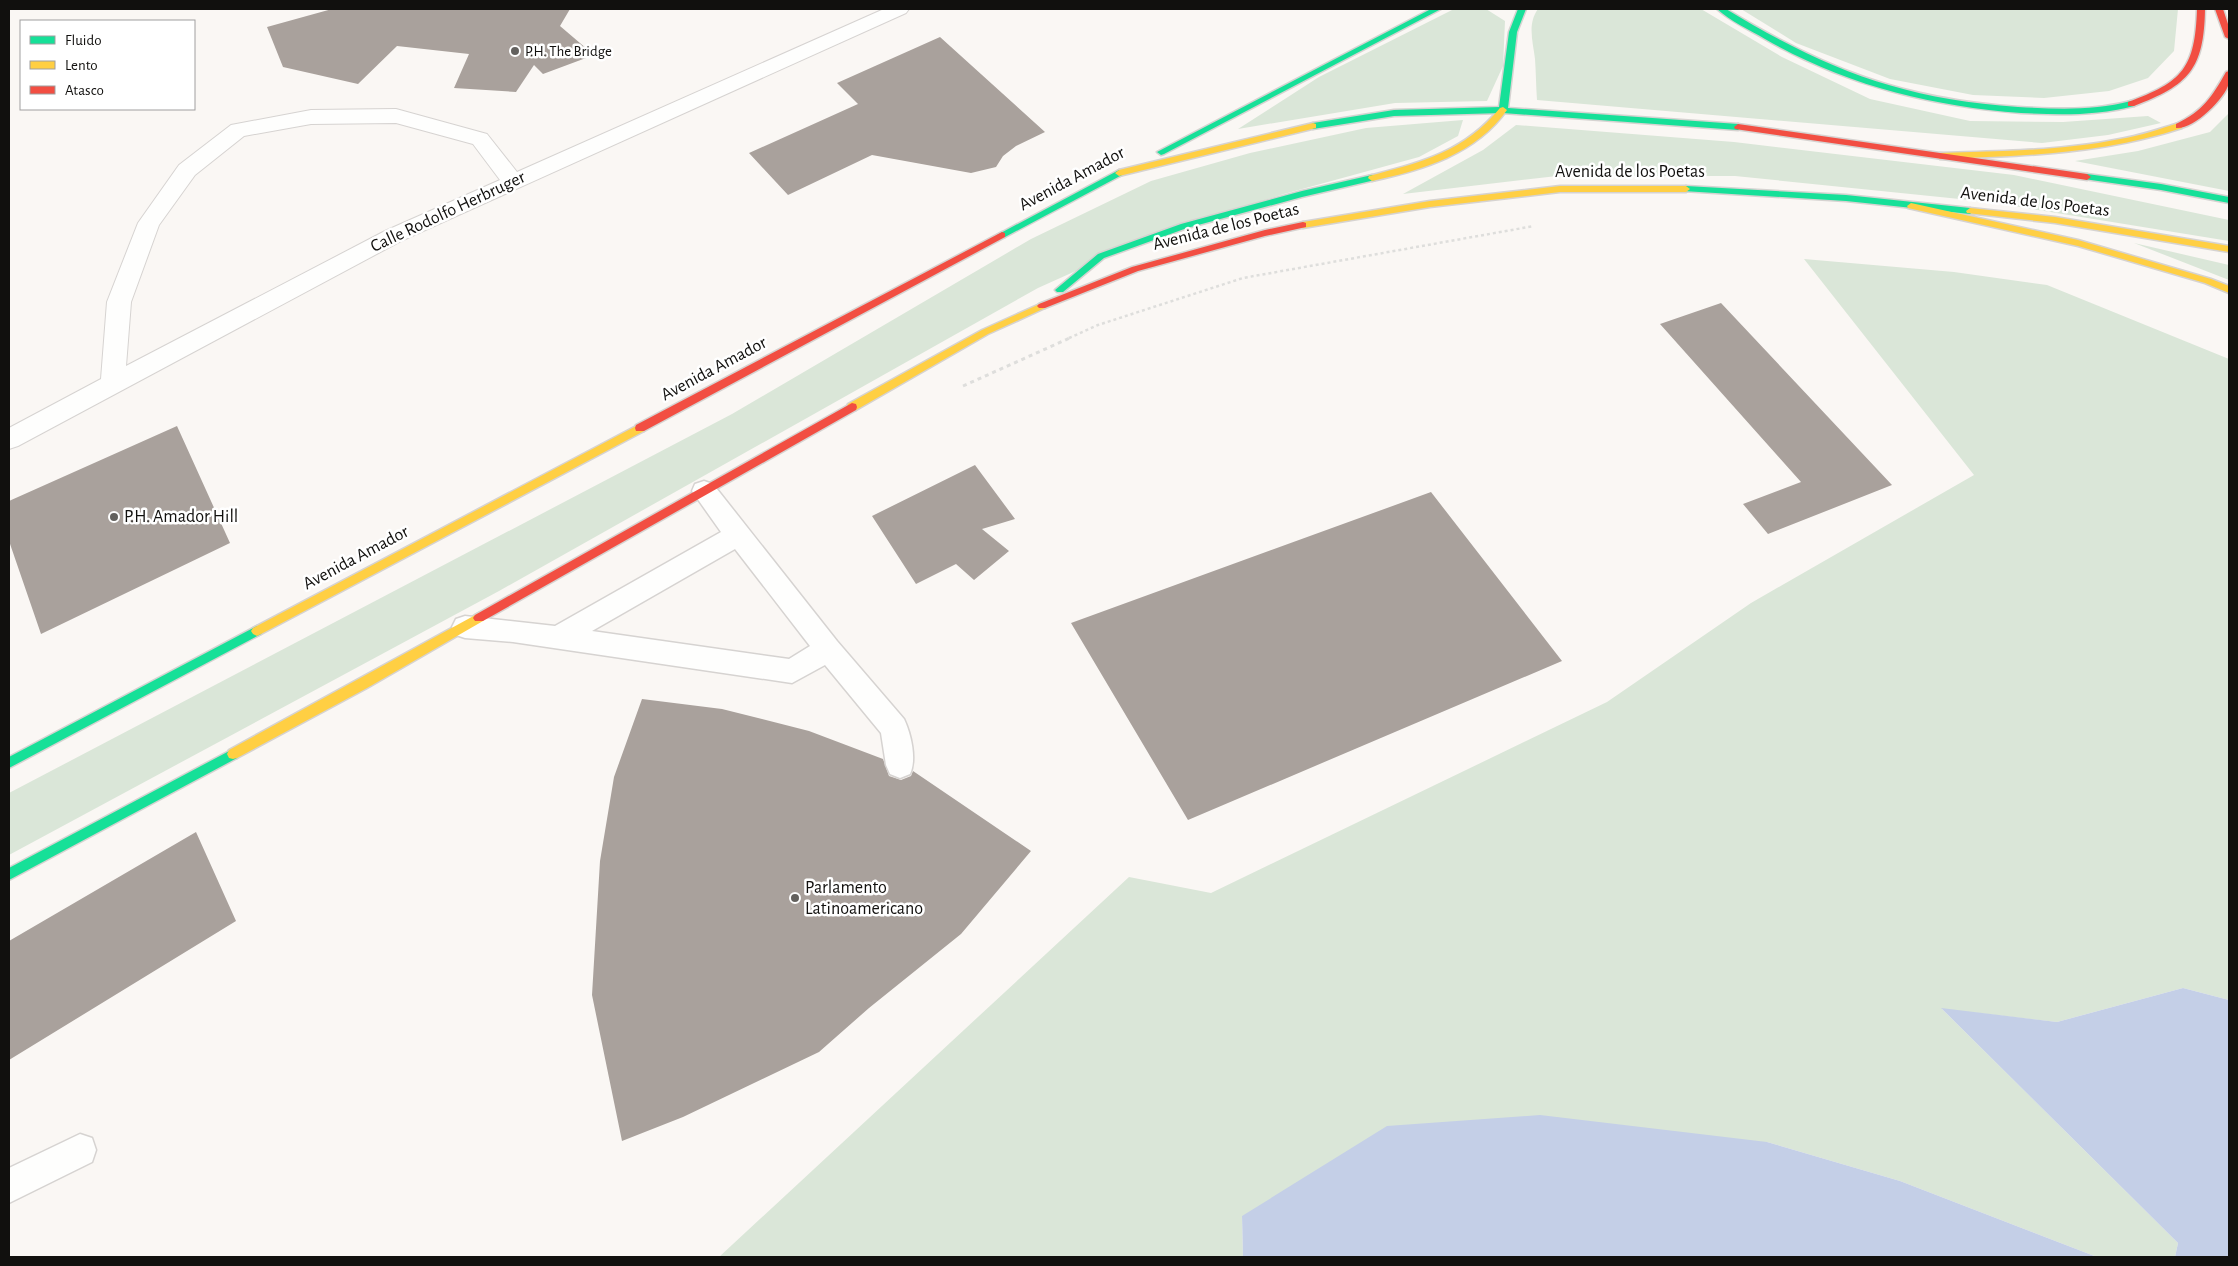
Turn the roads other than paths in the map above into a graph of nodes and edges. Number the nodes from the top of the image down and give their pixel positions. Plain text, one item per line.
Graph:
1 (899, 9) edge
2 (1437, 9) edge
3 (1522, 9) edge
4 (1721, 9) edge
5 (2201, 9) edge
6 (2219, 9) edge
7 (2229, 37) edge
8 (2229, 74) edge
9 (1503, 110) junction
10 (1940, 156) junction
11 (1119, 173) junction
12 (513, 182) junction
13 (2229, 200) edge
14 (1911, 206) junction
15 (2229, 250) edge
16 (2229, 290) edge
17 (1042, 306) junction
18 (113, 384) junction
19 (9, 440) edge
20 (704, 492) junction
21 (737, 535) junction
22 (465, 627) junction
23 (559, 637) junction
24 (828, 649) junction
25 (9, 763) edge
26 (900, 765) dead end
27 (9, 874) edge
28 (80, 1150) dead end
29 (9, 1186) edge

1 - 12 street, Calle Rodolfo Herbruger
2 - 11 main road, Avenida Amador
3 - 9 main road
4 - 5 main road
6 - 7 main road
8 - 10 main road
9 - 10 main road, Avenida de los Poetas
9 - 11 main road, Avenida de los Poetas
9 - 17 main road
10 - 13 main road, Avenida de los Poetas
11 - 25 main road, Avenida Amador
12 - 18 street, Calle Rodolfo Herbruger
12 - 18 street
14 - 15 main road, Avenida de los Poetas
14 - 16 main road
14 - 17 main road, Avenida de los Poetas
17 - 20 main road
18 - 19 street, Calle Rodolfo Herbruger
20 - 21 lane
20 - 22 main road
21 - 23 lane
21 - 24 lane
22 - 23 lane
22 - 27 main road
23 - 24 lane
24 - 26 lane
28 - 29 lane

